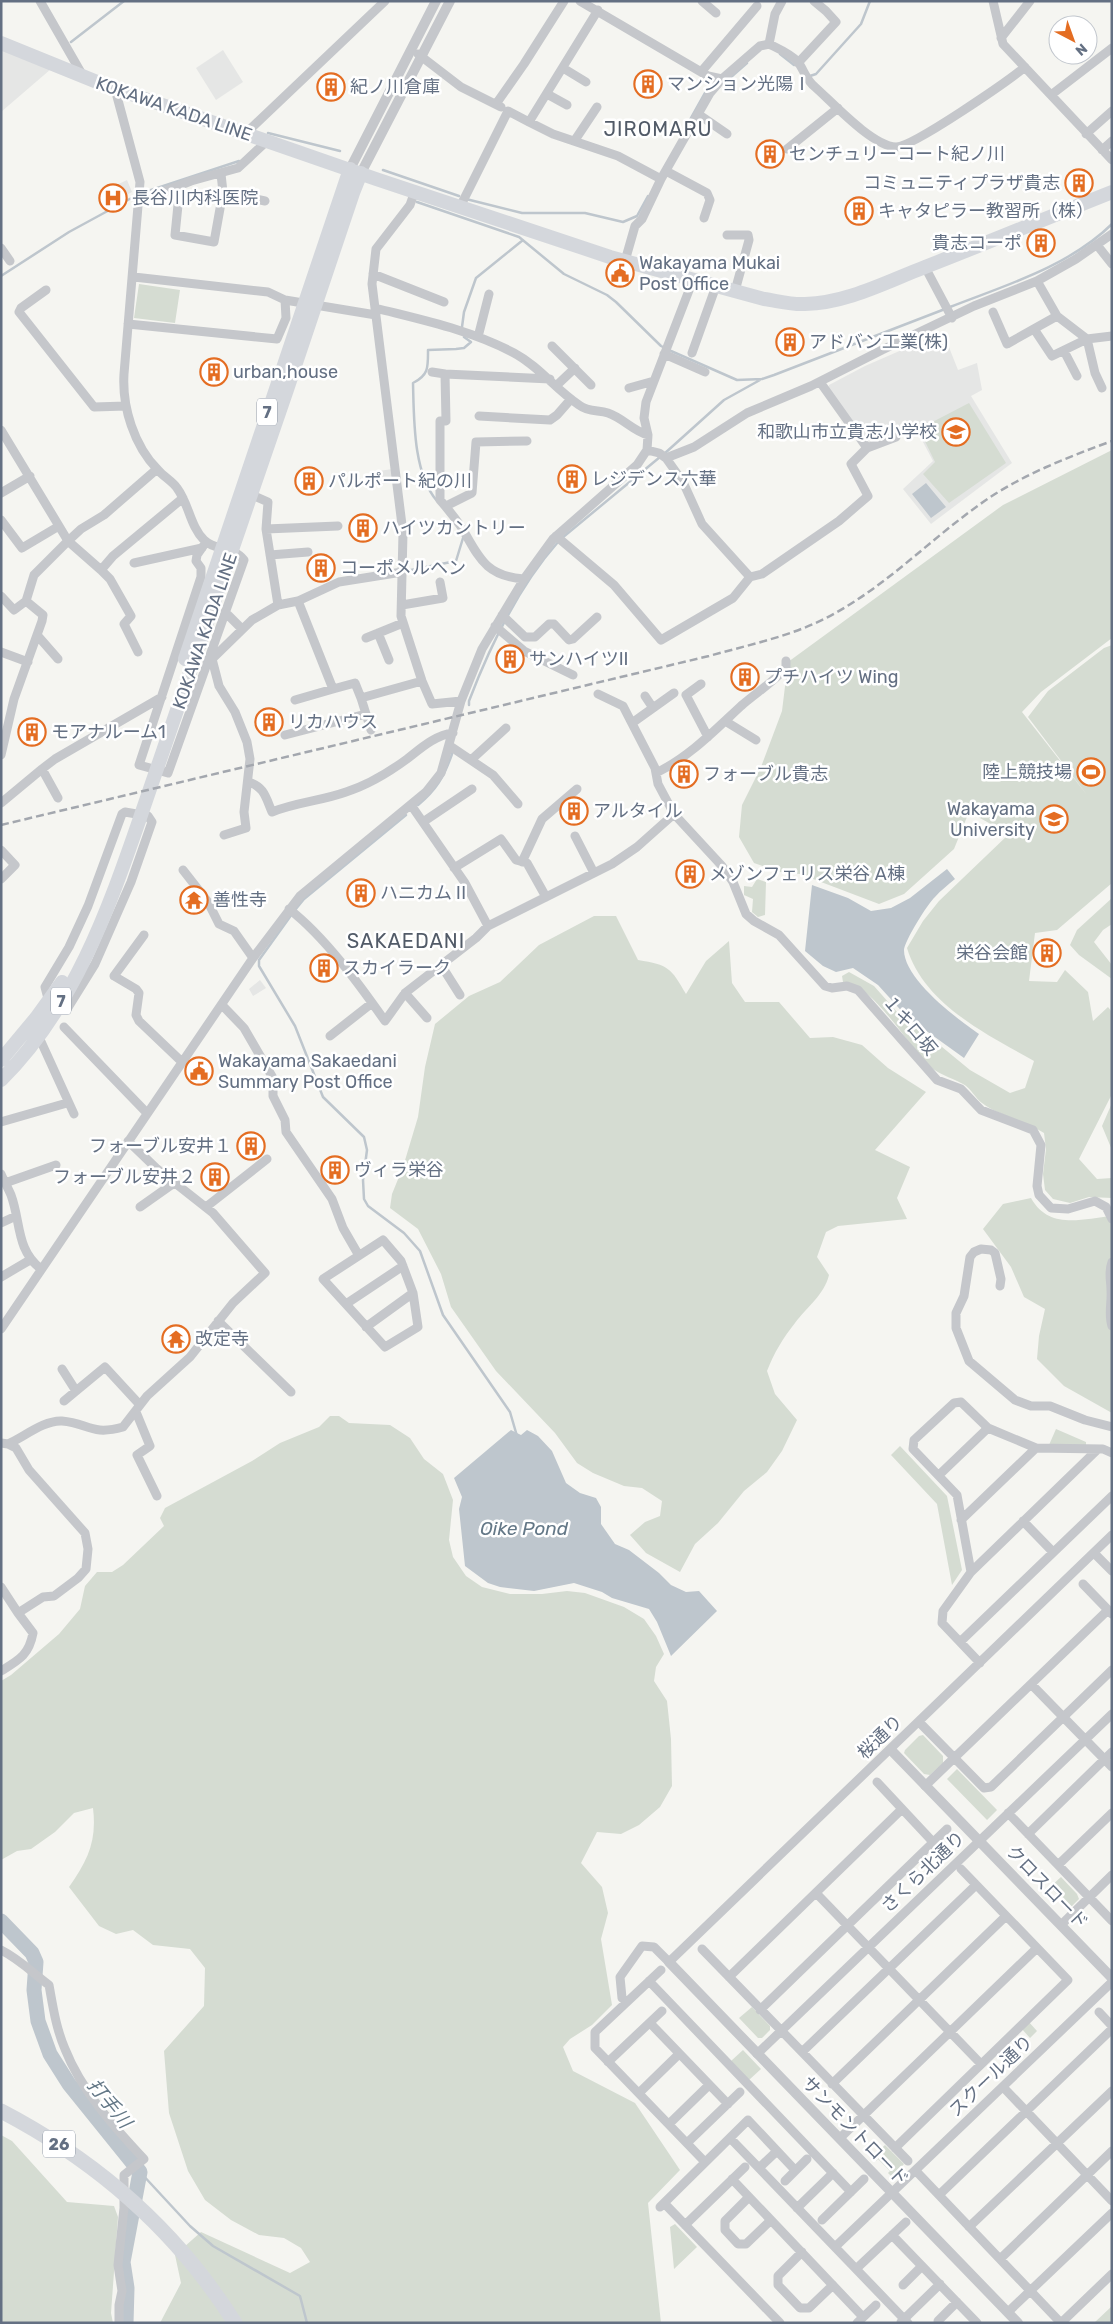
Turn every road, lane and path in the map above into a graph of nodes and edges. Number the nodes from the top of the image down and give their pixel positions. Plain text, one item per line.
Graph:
1 (40, 1) edge
2 (385, 1) edge
3 (436, 1) edge
4 (450, 1) edge
5 (564, 1) edge
6 (580, 1) edge
7 (702, 1) edge
8 (782, 1) edge
9 (814, 1) edge
10 (993, 1) edge
11 (1030, 1) edge
12 (595, 6) edge
13 (757, 6) dead end
14 (716, 13) dead end
15 (1001, 38) junction
16 (1, 43) edge
17 (769, 44) junction
18 (1112, 48) edge
19 (412, 49) junction
20 (421, 56) junction
21 (798, 63) junction
22 (1025, 67) junction
23 (563, 68) junction
24 (701, 72) junction
25 (85, 78) junction
26 (722, 79) junction
27 (586, 82) dead end
28 (115, 89) junction
29 (547, 94) junction
30 (1051, 95) junction
31 (496, 104) junction
32 (567, 105) dead end
33 (597, 107) dead end
34 (838, 108) junction
35 (508, 111) junction
36 (1112, 111) edge
37 (698, 114) junction
38 (529, 122) junction
39 (244, 134) junction
40 (727, 134) dead end
41 (1086, 134) junction
42 (575, 140) junction
43 (267, 141) junction
44 (1112, 141) edge
45 (787, 149) dead end
46 (1102, 150) junction
47 (1112, 160) edge
48 (356, 171) junction
49 (221, 174) junction
50 (660, 176) junction
51 (180, 186) junction
52 (415, 191) junction
53 (223, 192) junction
54 (1112, 192) edge
55 (140, 197) junction
56 (265, 201) dead end
57 (460, 207) junction
58 (704, 218) dead end
59 (1112, 234) edge
60 (727, 235) dead end
61 (1097, 246) junction
62 (1, 248) edge
63 (10, 261) dead end
64 (625, 261) junction
65 (1112, 264) edge
66 (925, 267) junction
67 (372, 274) junction
68 (134, 277) junction
69 (693, 280) junction
70 (1038, 280) junction
71 (716, 286) junction
72 (46, 290) dead end
73 (735, 291) junction
74 (489, 294) dead end
75 (285, 300) junction
76 (444, 302) dead end
77 (310, 304) junction
78 (376, 312) junction
79 (949, 312) junction
80 (993, 312) dead end
81 (1058, 316) junction
82 (128, 324) junction
83 (1034, 328) junction
84 (1112, 336) edge
85 (478, 337) junction
86 (1087, 339) junction
87 (552, 346) dead end
88 (666, 350) junction
89 (1064, 351) junction
90 (692, 353) dead end
91 (575, 368) junction
92 (432, 372) dead end
93 (705, 372) dead end
94 (445, 374) junction
95 (1076, 376) dead end
96 (654, 381) junction
97 (554, 382) junction
98 (820, 382) junction
99 (591, 385) dead end
100 (629, 388) dead end
101 (1102, 388) dead end
102 (571, 399) junction
103 (126, 406) junction
104 (479, 416) dead end
105 (1, 430) edge
106 (648, 435) junction
107 (896, 437) dead end
108 (527, 442) dead end
109 (867, 448) junction
110 (647, 450) junction
111 (664, 457) junction
112 (156, 469) junction
113 (30, 476) junction
114 (1, 493) edge
115 (252, 495) junction
116 (183, 498) junction
117 (446, 506) junction
118 (1, 520) edge
119 (59, 526) junction
120 (338, 526) dead end
121 (266, 529) junction
122 (560, 539) junction
123 (68, 541) junction
124 (204, 545) junction
125 (227, 549) junction
126 (308, 552) dead end
127 (270, 555) junction
128 (134, 563) dead end
129 (101, 570) junction
130 (402, 572) junction
131 (750, 577) junction
132 (524, 579) junction
133 (440, 582) dead end
134 (1, 596) edge
135 (26, 601) junction
136 (298, 601) junction
137 (278, 605) junction
138 (402, 605) junction
139 (225, 612) junction
140 (597, 617) dead end
141 (506, 618) junction
142 (403, 623) junction
143 (242, 629) junction
144 (499, 629) junction
145 (378, 633) junction
146 (37, 635) junction
147 (366, 638) dead end
148 (1, 652) edge
149 (138, 652) dead end
150 (200, 659) junction
151 (58, 660) dead end
152 (389, 660) dead end
153 (786, 661) dead end
154 (28, 662) junction
155 (573, 675) dead end
156 (422, 681) junction
157 (701, 684) dead end
158 (333, 689) junction
159 (674, 693) dead end
160 (598, 694) dead end
161 (645, 696) dead end
162 (162, 697) junction
163 (361, 698) junction
164 (295, 700) dead end
165 (460, 701) junction
166 (653, 708) junction
167 (366, 714) junction
168 (725, 721) junction
169 (632, 723) junction
170 (506, 728) dead end
171 (371, 730) dead end
172 (453, 733) junction
173 (285, 735) dead end
174 (708, 737) junction
175 (756, 740) dead end
176 (450, 746) junction
177 (1, 755) edge
178 (471, 760) junction
179 (42, 769) junction
180 (656, 773) junction
181 (248, 782) junction
182 (472, 789) dead end
183 (577, 789) dead end
184 (58, 798) dead end
185 (1, 802) edge
186 (518, 804) dead end
187 (411, 805) junction
188 (674, 814) junction
189 (423, 822) junction
190 (224, 835) dead end
191 (575, 836) dead end
192 (1, 850) edge
193 (522, 862) junction
194 (454, 868) junction
195 (183, 870) dead end
196 (594, 873) junction
197 (1, 879) edge
198 (546, 897) junction
199 (292, 911) junction
200 (488, 926) junction
201 (144, 935) dead end
202 (253, 958) junction
203 (441, 965) junction
204 (405, 994) junction
205 (460, 995) dead end
206 (372, 1003) junction
207 (52, 1005) junction
208 (222, 1005) junction
209 (427, 1018) dead end
210 (64, 1027) dead end
211 (38, 1035) junction
212 (330, 1036) dead end
213 (1, 1060) edge
214 (182, 1062) junction
215 (1, 1080) edge
216 (67, 1103) junction
217 (147, 1113) junction
218 (74, 1114) dead end
219 (1, 1122) edge
220 (128, 1141) junction
221 (267, 1159) dead end
222 (56, 1165) dead end
223 (3, 1178) edge
224 (174, 1183) junction
225 (140, 1207) dead end
226 (206, 1207) junction
227 (16, 1216) junction
228 (1112, 1219) edge
229 (1, 1223) edge
230 (358, 1254) junction
231 (30, 1260) junction
232 (1112, 1262) edge
233 (403, 1266) junction
234 (41, 1269) junction
235 (1, 1277) edge
236 (1000, 1286) dead end
237 (413, 1293) junction
238 (346, 1304) junction
239 (218, 1321) junction
240 (1112, 1326) edge
241 (366, 1327) junction
242 (1, 1329) edge
243 (62, 1369) dead end
244 (76, 1391) junction
245 (291, 1392) dead end
246 (64, 1401) dead end
247 (138, 1409) junction
248 (1112, 1427) edge
249 (988, 1428) junction
250 (4, 1443) edge
251 (1036, 1448) junction
252 (1098, 1449) junction
253 (1112, 1453) edge
254 (939, 1475) junction
255 (158, 1496) dead end
256 (1112, 1496) edge
257 (961, 1520) junction
258 (1023, 1521) junction
259 (1112, 1535) edge
260 (1053, 1552) junction
261 (1094, 1552) junction
262 (1112, 1571) edge
263 (971, 1572) junction
264 (1083, 1584) dead end
265 (1, 1587) edge
266 (1110, 1612) edge
267 (18, 1613) junction
268 (960, 1642) junction
269 (980, 1663) junction
270 (1112, 1670) edge
271 (1, 1671) edge
272 (1032, 1685) junction
273 (1112, 1714) edge
274 (1063, 1717) junction
275 (919, 1722) junction
276 (1085, 1739) junction
277 (891, 1750) junction
278 (1112, 1752) edge
279 (954, 1758) junction
280 (1104, 1760) junction
281 (1112, 1767) edge
282 (877, 1782) dead end
283 (926, 1786) junction
284 (902, 1809) junction
285 (1008, 1813) junction
286 (1112, 1813) edge
287 (946, 1829) dead end
288 (1028, 1834) junction
289 (979, 1841) junction
290 (933, 1842) junction
291 (1058, 1865) junction
292 (961, 1870) dead end
293 (1112, 1875) edge
294 (976, 1885) junction
295 (816, 1893) junction
296 (1089, 1897) junction
297 (1006, 1916) junction
298 (1112, 1921) edge
299 (1061, 1925) junction
300 (847, 1926) junction
301 (868, 1948) junction
302 (1037, 1948) junction
303 (702, 1949) dead end
304 (1, 1950) edge
305 (669, 1962) junction
306 (889, 1969) junction
307 (661, 1970) dead end
308 (729, 1976) junction
309 (1112, 1978) edge
310 (649, 1981) junction
311 (1112, 1982) edge
312 (919, 2000) junction
313 (627, 2002) junction
314 (760, 2010) junction
315 (662, 2011) dead end
316 (1099, 2012) dead end
317 (650, 2023) junction
318 (1112, 2028) edge
319 (781, 2031) junction
320 (950, 2032) junction
321 (802, 2052) junction
322 (680, 2054) junction
323 (757, 2054) junction
324 (608, 2062) junction
325 (980, 2064) junction
326 (832, 2084) junction
327 (709, 2085) junction
328 (1004, 2087) junction
329 (1112, 2091) edge
330 (740, 2092) dead end
331 (639, 2093) junction
332 (728, 2104) junction
333 (1, 2111) edge
334 (1026, 2111) junction
335 (863, 2115) junction
336 (669, 2124) junction
337 (730, 2138) junction
338 (840, 2138) junction
339 (687, 2143) junction
340 (1057, 2144) junction
341 (895, 2148) junction
342 (777, 2150) junction
343 (1112, 2151) edge
344 (807, 2159) dead end
345 (908, 2161) dead end
346 (705, 2162) junction
347 (745, 2167) dead end
348 (759, 2168) junction
349 (795, 2170) junction
350 (916, 2171) junction
351 (833, 2173) junction
352 (1087, 2175) junction
353 (732, 2179) junction
354 (864, 2179) dead end
355 (785, 2181) dead end
356 (851, 2192) junction
357 (893, 2192) junction
358 (939, 2195) junction
359 (749, 2198) junction
360 (1112, 2201) edge
361 (797, 2208) junction
362 (1112, 2213) edge
363 (771, 2220) junction
364 (822, 2220) dead end
365 (906, 2222) dead end
366 (685, 2225) junction
367 (970, 2227) junction
368 (892, 2235) junction
369 (835, 2247) junction
370 (802, 2252) junction
371 (1000, 2259) junction
372 (922, 2266) junction
373 (856, 2269) junction
374 (1112, 2274) edge
375 (940, 2284) junction
376 (833, 2285) junction
377 (903, 2285) dead end
378 (1030, 2290) junction
379 (957, 2302) junction
380 (876, 2305) dead end
381 (1008, 2312) junction
382 (860, 2320) edge
383 (904, 2321) edge
384 (938, 2321) dead end
385 (119, 2323) edge
386 (234, 2323) edge
387 (780, 2323) edge
388 (977, 2323) edge
389 (1018, 2323) edge

1 - 25 street
2 - 39 street
3 - 19 street
4 - 20 street
5 - 31 street
6 - 12 street
7 - 14 street
8 - 17 street
9 - 21 street
10 - 15 street
11 - 15 street
12 - 23 street
12 - 24 street
13 - 24 street
15 - 22 street
16 - 25 main road, KOKAWA KADA LINE
17 - 21 street
17 - 26 street
18 - 30 street
19 - 20 street
19 - 48 street
20 - 31 street
20 - 48 street
21 - 34 street
22 - 30 street
22 - 34 street
23 - 27 street
23 - 29 street
24 - 26 street
25 - 28 main road, KOKAWA KADA LINE
26 - 37 street
28 - 39 main road, KOKAWA KADA LINE
28 - 55 street
29 - 32 street
29 - 38 street
30 - 41 street
31 - 35 street
33 - 42 street
34 - 45 street
35 - 38 street
35 - 57 street
36 - 41 street
37 - 40 street
37 - 50 street
38 - 42 street
39 - 43 main road, KOKAWA KADA LINE
41 - 46 street
42 - 50 street
43 - 48 main road, KOKAWA KADA LINE
43 - 49 street
44 - 46 street
46 - 47 street
48 - 52 main road
48 - 77 main road, KOKAWA KADA LINE / 7
49 - 51 street
49 - 53 street
50 - 58 street
50 - 64 street
51 - 53 street
51 - 55 street
52 - 57 main road
52 - 67 street
53 - 56 street
54 - 66 main road
55 - 68 street
57 - 64 main road
59 - 61 street
60 - 73 street
61 - 65 street
61 - 70 street
62 - 63 street
64 - 69 main road
66 - 73 main road
66 - 79 street
67 - 76 street
67 - 78 street
68 - 75 street
68 - 82 street
69 - 71 main road
69 - 88 street
70 - 79 street
70 - 81 street
71 - 73 main road
71 - 90 street
72 - 103 street
74 - 85 street
75 - 77 street
75 - 82 street
77 - 78 street
77 - 115 main road, KOKAWA KADA LINE / 7
77 - 125 main road, KOKAWA KADA LINE / 7
78 - 85 street
78 - 130 street
79 - 98 street
80 - 83 street
81 - 83 street
81 - 86 street
82 - 103 street
83 - 89 street
84 - 86 street
85 - 97 street
86 - 89 street
86 - 101 street
87 - 91 street
88 - 93 street
88 - 96 street
89 - 95 street
91 - 97 street
91 - 99 street
92 - 94 street
94 - 97 street
94 - 117 street
96 - 100 street
96 - 106 street
97 - 102 street
98 - 109 street
98 - 111 street
102 - 104 street
102 - 106 street
103 - 112 street
105 - 113 street
106 - 110 street
107 - 109 street
108 - 117 street
109 - 131 street
110 - 111 street
110 - 122 street
111 - 131 street
112 - 116 street
112 - 123 street
113 - 114 street
113 - 119 street
115 - 121 street
115 - 125 main road, KOKAWA KADA LINE / 7
116 - 124 street
116 - 129 street
117 - 132 street
118 - 119 street
119 - 123 street
120 - 121 street
121 - 127 street
122 - 131 street
122 - 132 street
123 - 129 street
123 - 135 street
124 - 125 street
124 - 128 street
124 - 162 street
125 - 139 street
125 - 150 main road, KOKAWA KADA LINE / 7
126 - 127 street
127 - 137 street
129 - 149 street
130 - 136 street
130 - 138 street
132 - 141 street
133 - 138 street
134 - 135 street
135 - 146 street
136 - 137 street
136 - 158 street
137 - 143 street
138 - 142 street
139 - 143 street
139 - 150 street
140 - 141 street
141 - 144 street
142 - 145 street
142 - 156 street
143 - 150 street
144 - 155 street
144 - 165 street
145 - 147 street
145 - 152 street
146 - 151 street
146 - 154 street
148 - 154 street
150 - 162 street
150 - 181 street
150 - 207 main road, KOKAWA KADA LINE / 7
153 - 168 street
154 - 177 street
156 - 163 street
156 - 165 street
157 - 174 street
158 - 163 street
158 - 164 street
159 - 166 street
160 - 169 street
161 - 166 street
162 - 179 street
163 - 167 street
165 - 172 street
166 - 169 street
167 - 171 street
167 - 173 street
168 - 174 street
168 - 175 street
169 - 180 street
170 - 178 street
172 - 176 street
172 - 181 street
174 - 180 street
176 - 178 street
176 - 187 street
178 - 186 street
179 - 184 street
179 - 185 street
180 - 188 street
181 - 190 street
182 - 189 street
183 - 193 street
187 - 189 street
187 - 199 street
188 - 196 street
188 - 228 street, １キロ坂
189 - 194 street
191 - 196 street
192 - 197 street
193 - 194 street
193 - 198 street
194 - 200 street
195 - 202 street
196 - 198 street
198 - 200 street
199 - 202 street
199 - 206 street
200 - 203 street
201 - 214 street
202 - 208 street
203 - 204 street
203 - 205 street
204 - 206 street
204 - 209 street
206 - 212 street
207 - 207 street
207 - 211 main road, KOKAWA KADA LINE / 7
207 - 213 main road, KOKAWA KADA LINE / 7
208 - 214 street
208 - 230 street
210 - 217 street
211 - 215 main road, KOKAWA KADA LINE / 7
211 - 216 street
214 - 217 street
216 - 218 street
216 - 219 street
217 - 220 street
220 - 224 street
220 - 234 street
221 - 226 street
222 - 223 street
223 - 227 street
224 - 225 street
224 - 226 street
226 - 239 street
227 - 229 street
227 - 231 street
230 - 233 street
230 - 238 street
231 - 234 street
231 - 235 street
232 - 240 street
233 - 237 street
233 - 238 street
234 - 242 street
236 - 248 street
237 - 241 street
237 - 241 street
238 - 241 street
239 - 245 street
239 - 247 street
243 - 244 street
244 - 246 street
244 - 247 street
247 - 250 street
247 - 255 street
249 - 251 street
249 - 254 street
249 - 254 street
250 - 267 street
251 - 252 street
251 - 257 street
252 - 253 street
252 - 258 street
254 - 257 street
256 - 260 street
257 - 263 street
258 - 260 street
258 - 263 street
259 - 261 street, 桜通り
260 - 268 street
261 - 262 street
261 - 269 street, 桜通り
263 - 268 street
264 - 266 street
265 - 267 street
266 - 272 street
267 - 271 street
268 - 269 street
269 - 275 street, 桜通り
270 - 274 street
272 - 274 street
272 - 279 street
273 - 276 street, さくら北通り
274 - 276 street
274 - 279 street
275 - 277 street, 桜通り
275 - 279 street
276 - 280 street
276 - 285 street, さくら北通り
277 - 283 street, クロスロード
277 - 305 street, 桜通り
278 - 280 street
279 - 283 street
280 - 281 street
280 - 288 street
282 - 284 street
283 - 289 street, クロスロード
284 - 290 street
284 - 295 street
285 - 288 street
285 - 289 street, さくら北通り
286 - 291 street
287 - 290 street
288 - 291 street
289 - 299 street, クロスロード
289 - 301 street, さくら北通り
290 - 300 street
291 - 296 street
292 - 294 street
293 - 296 street
294 - 297 street
294 - 306 street
295 - 300 street
295 - 308 street
296 - 298 street
296 - 299 street
297 - 302 street
297 - 312 street
299 - 309 street, クロスロード
300 - 301 street
300 - 314 street
301 - 306 street
301 - 319 street, さくら北通り
302 - 320 street
302 - 325 street
303 - 308 street
304 - 385 street
305 - 313 street
305 - 323 street, サンモントロード
306 - 312 street
306 - 321 street
307 - 310 street
308 - 314 street
310 - 313 street
310 - 351 street
311 - 328 street, スクール通り
312 - 320 street
312 - 326 street
313 - 324 street
314 - 319 street
315 - 317 street
316 - 318 street
317 - 322 street
317 - 324 street
318 - 334 street
319 - 321 street
319 - 323 street, さくら北通り
320 - 325 street
320 - 335 street
321 - 326 street
322 - 327 street
322 - 331 street
323 - 338 street, サンモントロード
324 - 331 street
325 - 341 street
326 - 335 street
327 - 332 street
327 - 336 street
328 - 334 street
328 - 350 street, スクール通り
329 - 340 street
330 - 332 street
331 - 336 street
332 - 339 street
333 - 386 highway, 26
334 - 340 street
334 - 358 street
335 - 338 street
335 - 341 street
336 - 339 street
337 - 342 street
337 - 346 street
337 - 348 street
338 - 357 street, サンモントロード
339 - 346 street
340 - 352 street
340 - 367 street
341 - 345 street
342 - 348 street
342 - 349 street
343 - 352 street
344 - 349 street
346 - 366 street
347 - 353 street
348 - 361 street
349 - 355 street
350 - 357 street, スクール通り
350 - 358 street
351 - 356 street
351 - 361 street
352 - 360 street
352 - 371 street
353 - 359 street
353 - 366 street
354 - 356 street
356 - 364 street
357 - 369 street, スクール通り
357 - 381 street, サンモントロード
358 - 367 street
359 - 363 street
359 - 363 street
361 - 369 street
362 - 378 street
363 - 370 street
365 - 368 street
366 - 387 street
367 - 371 street
368 - 372 street
368 - 373 street
369 - 373 street
370 - 376 street
370 - 376 street
371 - 378 street
372 - 375 street
372 - 377 street
373 - 383 street
374 - 378 street
375 - 379 street
375 - 383 street
376 - 382 street
378 - 381 street
379 - 384 street
379 - 388 street
380 - 382 street
381 - 389 street, サンモントロード

